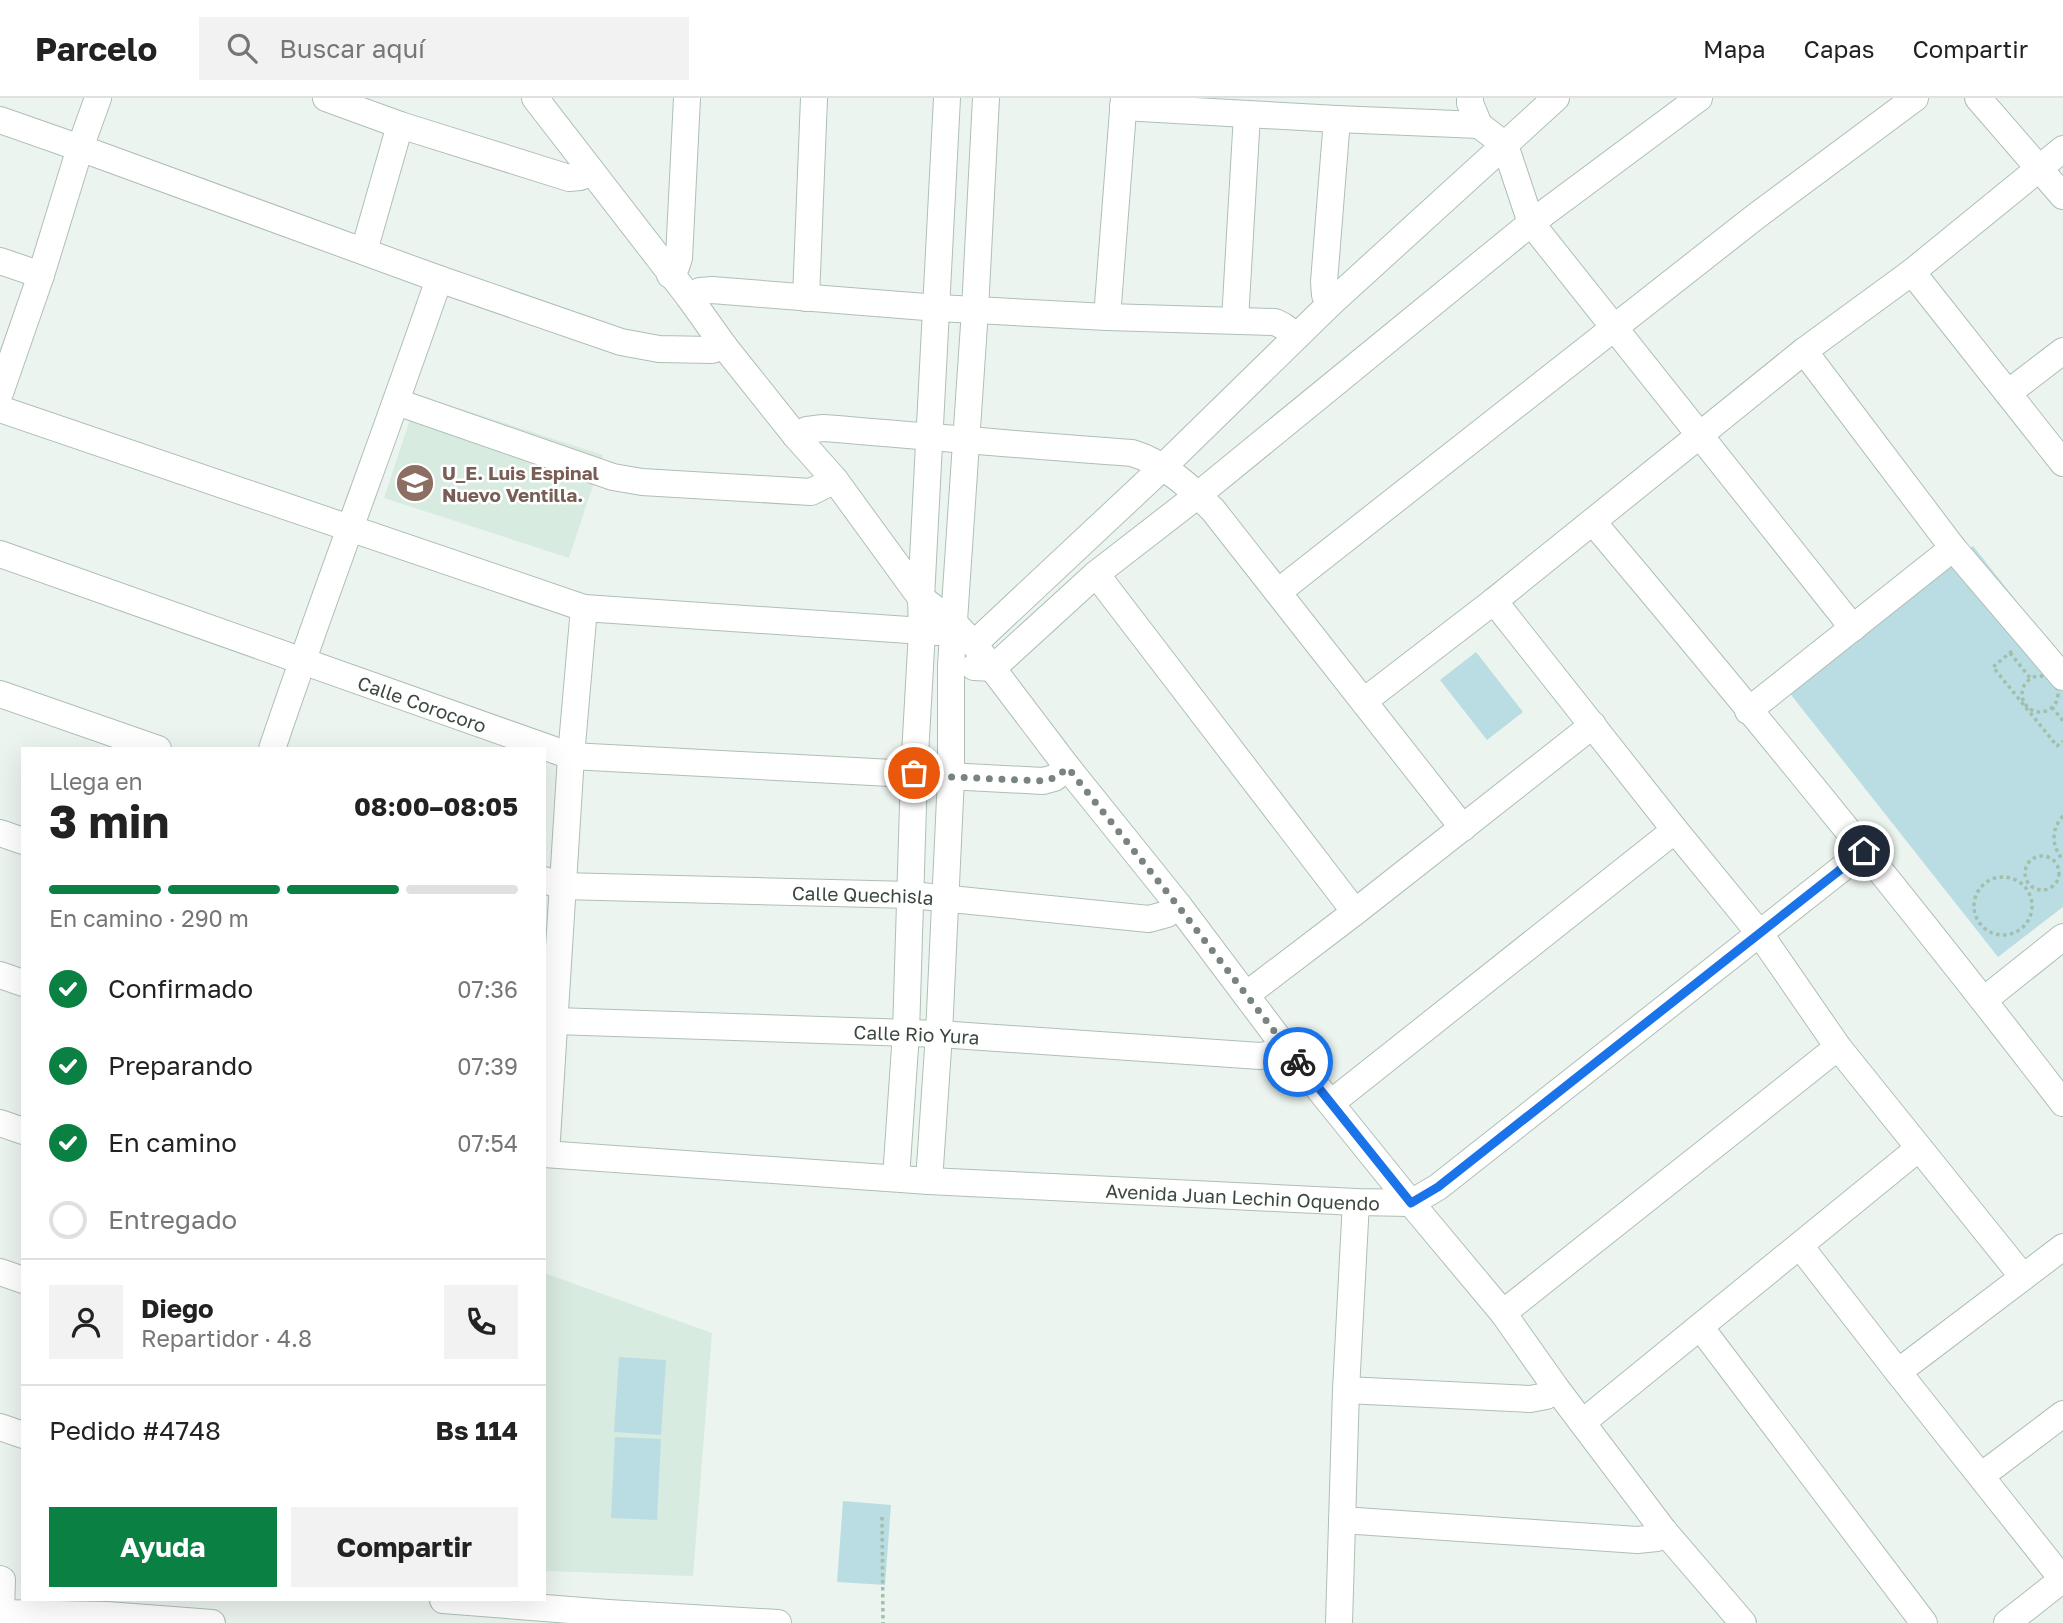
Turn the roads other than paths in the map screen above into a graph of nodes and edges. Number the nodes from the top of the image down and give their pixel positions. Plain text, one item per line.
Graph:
1 (98, 98) edge
2 (326, 98) edge
3 (535, 98) edge
4 (687, 98) edge
5 (814, 98) edge
6 (947, 98) edge
7 (986, 98) edge
8 (1470, 98) edge
9 (1556, 98) edge
10 (1699, 98) edge
11 (1915, 98) edge
12 (1978, 98) edge
13 (1124, 103) edge
14 (1247, 115) junction
15 (0, 120) edge
16 (1337, 120) junction
17 (400, 125) junction
18 (1479, 125) junction
19 (1505, 145) junction
20 (80, 148) junction
21 (2063, 149) edge
22 (2039, 167) junction
23 (592, 172) junction
24 (2063, 196) edge
25 (1531, 223) junction
26 (364, 251) junction
27 (0, 261) edge
28 (1912, 272) junction
29 (41, 275) junction
30 (670, 275) junction
31 (439, 279) junction
32 (689, 297) junction
33 (806, 298) junction
34 (1331, 303) junction
35 (938, 308) junction
36 (975, 310) junction
37 (1107, 317) junction
38 (1235, 320) junction
39 (1613, 327) junction
40 (1297, 336) junction
41 (724, 346) junction
42 (1804, 351) junction
43 (2063, 351) edge
44 (0, 393) edge
45 (2008, 393) junction
46 (397, 402) junction
47 (0, 409) edge
48 (795, 435) junction
49 (1699, 435) junction
50 (930, 437) junction
51 (965, 442) junction
52 (2063, 463) edge
53 (1163, 467) junction
54 (835, 481) junction
55 (1198, 495) junction
56 (1593, 522) junction
57 (351, 530) junction
58 (1953, 548) junction
59 (0, 554) edge
60 (1096, 574) junction
61 (1278, 592) junction
62 (921, 598) junction
63 (1494, 601) junction
64 (584, 608) junction
65 (1853, 628) junction
66 (922, 631) junction
67 (960, 634) junction
68 (302, 660) junction
69 (951, 665) junction
70 (992, 668) junction
71 (2063, 677) edge
72 (0, 694) edge
73 (1364, 701) junction
74 (1748, 711) junction
75 (1593, 725) junction
76 (152, 747) edge
77 (273, 747) edge
78 (546, 747) edge
79 (546, 747) edge
80 (571, 756) junction
81 (1068, 768) junction
82 (914, 773) junction
83 (951, 777) junction
84 (1463, 828) junction
85 (1675, 830) junction
86 (0, 833) edge
87 (21, 840) edge
88 (1864, 851) junction
89 (553, 883) edge
90 (911, 895) junction
91 (945, 898) junction
92 (1178, 906) junction
93 (1355, 912) junction
94 (1760, 934) junction
95 (2063, 937) edge
96 (0, 975) edge
97 (21, 982) edge
98 (1246, 995) junction
99 (1984, 1000) junction
100 (550, 1020) edge
101 (906, 1033) junction
102 (939, 1034) junction
103 (1838, 1046) junction
104 (1286, 1047) junction
105 (1331, 1103) junction
106 (2063, 1103) edge
107 (0, 1123) edge
108 (546, 1127) edge
109 (21, 1130) edge
110 (1919, 1148) junction
111 (546, 1154) edge
112 (895, 1178) junction
113 (929, 1181) junction
114 (1356, 1202) junction
115 (1411, 1203) junction
116 (1800, 1246) junction
117 (2063, 1247) edge
118 (0, 1272) edge
119 (2023, 1277) junction
120 (21, 1279) edge
121 (1503, 1313) junction
122 (1700, 1328) junction
123 (1898, 1372) junction
124 (1556, 1388) junction
125 (1346, 1390) junction
126 (2063, 1414) edge
127 (1583, 1422) junction
128 (0, 1427) edge
129 (21, 1434) edge
130 (1982, 1476) junction
131 (1342, 1520) junction
132 (1664, 1531) junction
133 (2063, 1579) edge
134 (6, 1580) edge
135 (459, 1601) edge
136 (467, 1601) edge
137 (109, 1612) edge
138 (1, 1613) edge
139 (608, 1618) edge
140 (154, 1621) edge
141 (212, 1623) edge
142 (460, 1623) edge
143 (778, 1623) edge
144 (1339, 1623) edge
145 (1742, 1623) edge
146 (1924, 1623) edge
147 (2007, 1623) edge

1 - 20 street
2 - 17 street
3 - 23 street
4 - 30 street
5 - 33 street
6 - 35 street
7 - 36 street
8 - 18 street
9 - 19 street
10 - 25 street
11 - 39 street
12 - 22 street
13 - 14 street
13 - 37 street
14 - 16 street
14 - 38 street
15 - 20 street
16 - 18 street
16 - 34 street
17 - 23 street
17 - 26 street
18 - 19 street
19 - 25 street
19 - 34 street
20 - 26 street
20 - 29 street
21 - 22 street
22 - 24 street
22 - 28 street
23 - 30 street
25 - 39 street
25 - 55 street
26 - 31 street
27 - 29 street
28 - 42 street
28 - 45 street
29 - 44 street
30 - 32 street
31 - 41 street
31 - 46 street
32 - 33 street
32 - 41 street
33 - 35 street
34 - 40 street
35 - 36 street
35 - 50 street
36 - 37 street
36 - 51 street
37 - 38 street
38 - 40 street
39 - 49 street
39 - 61 street
40 - 53 street
41 - 48 street
42 - 49 street
42 - 58 street
43 - 45 street
45 - 52 street
46 - 54 street
46 - 57 street
47 - 57 street
48 - 50 street
48 - 54 street
49 - 56 street
49 - 65 street
50 - 51 street
50 - 62 street
51 - 53 street
51 - 67 street
53 - 55 street
53 - 67 street
54 - 62 street
55 - 60 street
55 - 61 street
56 - 63 street
56 - 74 street
57 - 64 street
57 - 68 street
58 - 65 street
58 - 71 street
59 - 68 street, Calle Corocoro
60 - 70 street
60 - 93 street
61 - 73 street
62 - 66 street
62 - 67 street
63 - 73 street
63 - 75 street
64 - 66 street
64 - 80 street
65 - 74 street
66 - 67 street
66 - 82 street
67 - 69 street
67 - 70 street
68 - 77 street
68 - 79 street, Calle Corocoro
69 - 70 street
69 - 83 street
70 - 81 street
72 - 76 street
73 - 84 street
74 - 88 street
75 - 84 street
75 - 85 street
78 - 80 street, Calle Corocoro
80 - 82 street, Calle Corocoro
80 - 89 street
81 - 83 street, Calle Corocoro
81 - 92 street
82 - 83 street, Calle Corocoro
82 - 90 street
83 - 91 street
84 - 93 street
85 - 94 street
85 - 105 street
86 - 87 street
88 - 94 street
88 - 99 street
89 - 90 street, Calle Quechisla
89 - 100 street
90 - 91 street, Calle Quechisla
90 - 101 street
91 - 92 street, Calle Quechisla
91 - 102 street
92 - 98 street
93 - 98 street
94 - 103 street
94 - 115 street
95 - 99 street
96 - 97 street
98 - 104 street
99 - 106 street
100 - 101 street, Calle Rio Yura
100 - 108 street
101 - 102 street, Calle Rio Yura
101 - 112 street
102 - 104 street, Calle Rio Yura
102 - 113 street
103 - 110 street
103 - 121 street
104 - 105 street
105 - 115 street
107 - 109 street
110 - 116 street
110 - 119 street
111 - 112 street, Avenida Juan Lechin Oquendo
112 - 113 street, Avenida Juan Lechin Oquendo
113 - 114 street, Avenida Juan Lechin Oquendo
114 - 115 street, Avenida Juan Lechin Oquendo
114 - 125 street
115 - 121 street
116 - 122 street
116 - 123 street
117 - 119 street
118 - 120 street
119 - 123 street
121 - 124 street
122 - 127 street
122 - 146 street
123 - 130 street
124 - 125 street
124 - 127 street
125 - 131 street
126 - 130 street
127 - 132 street
128 - 129 street
130 - 133 street
131 - 132 street
131 - 144 street
132 - 145 street
133 - 147 street
134 - 138 street
135 - 142 street
136 - 139 street
137 - 138 street
137 - 140 street
139 - 143 street
140 - 141 street

